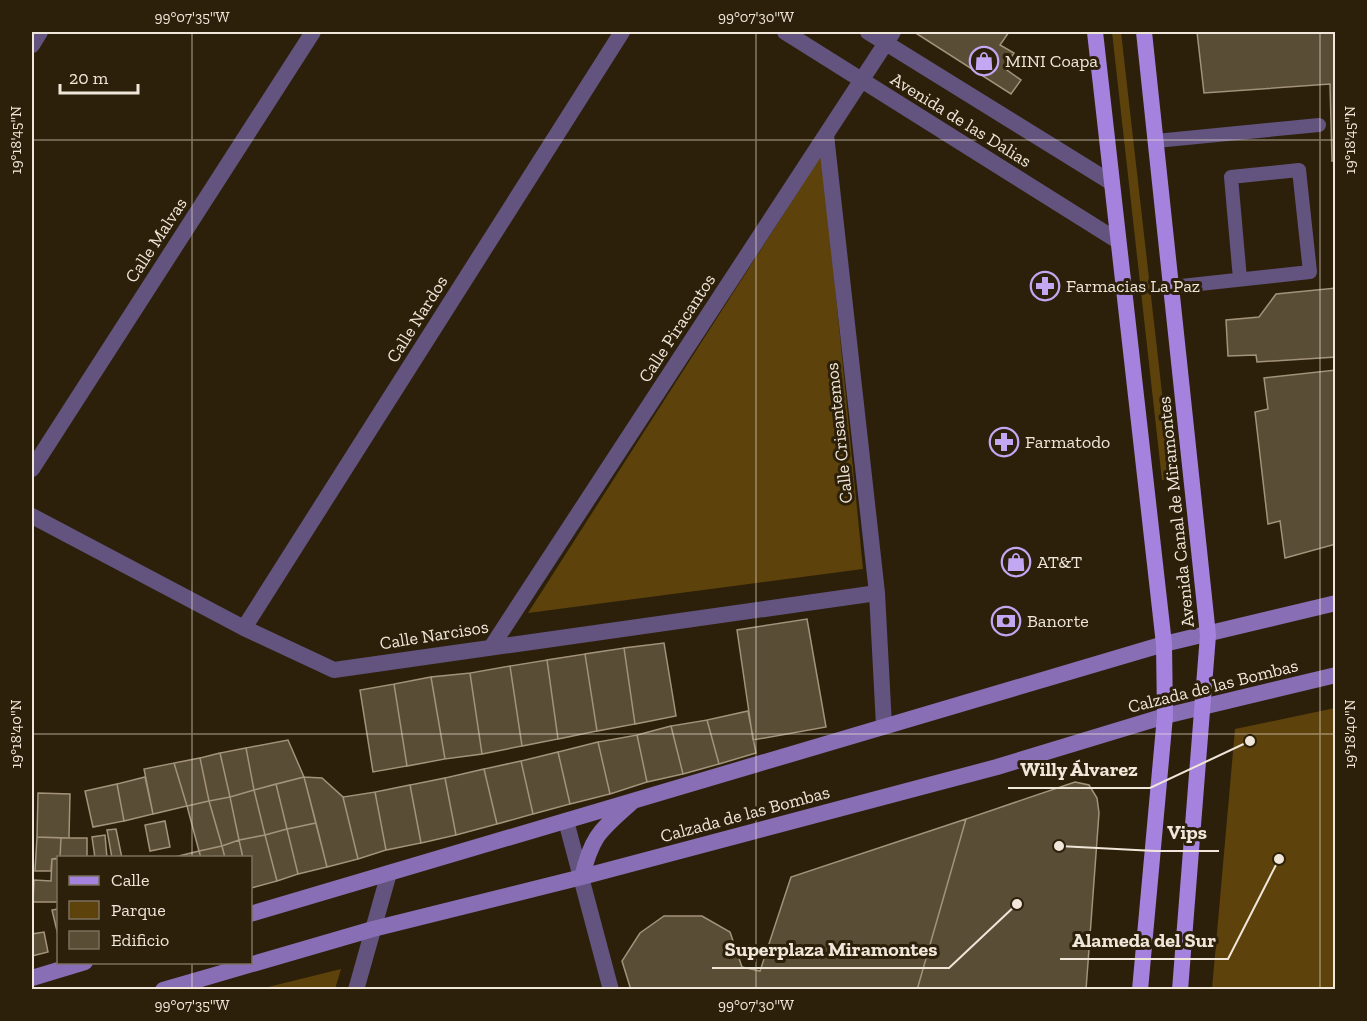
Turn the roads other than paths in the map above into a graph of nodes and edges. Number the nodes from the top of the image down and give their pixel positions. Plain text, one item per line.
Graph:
1 (40, 32) edge
2 (313, 32) edge
3 (622, 32) edge
4 (784, 32) edge
5 (868, 32) edge
6 (1095, 32) edge
7 (1144, 32) edge
8 (890, 37) edge
9 (32, 45) edge
10 (862, 80) junction
11 (1319, 125) dead end
12 (826, 135) junction
13 (1156, 141) junction
14 (1112, 183) junction
15 (1118, 241) junction
16 (1240, 279) junction
17 (1172, 287) junction
18 (32, 469) edge
19 (32, 516) edge
20 (877, 593) junction
21 (1335, 603) edge
22 (244, 628) junction
23 (1208, 635) junction
24 (1164, 644) junction
25 (492, 646) junction
26 (1335, 675) edge
27 (1203, 706) junction
28 (1165, 716) junction
29 (884, 726) junction
30 (634, 800) junction
31 (566, 821) junction
32 (389, 873) junction
33 (582, 878) junction
34 (252, 913) edge
35 (373, 929) junction
36 (81, 964) edge
37 (32, 978) edge
38 (163, 990) edge
39 (356, 990) edge
40 (611, 990) edge
41 (1140, 990) edge
42 (1180, 990) edge

1 - 9 street
2 - 18 street, Calle Malvas
3 - 22 street, Calle Nardos
4 - 10 street, Avenida de las Dalias
5 - 8 street, Avenida de las Dalias
6 - 14 main road, Avenida Canal de Miramontes
7 - 13 main road, Avenida Canal de Miramontes
8 - 10 street, Calle Piracantos
8 - 14 street, Avenida de las Dalias
10 - 12 street, Calle Piracantos
10 - 15 street, Avenida de las Dalias
11 - 13 lane
12 - 20 street, Calle Crisantemos
12 - 25 street, Calle Piracantos
13 - 17 main road, Avenida Canal de Miramontes
14 - 15 main road, Avenida Canal de Miramontes
15 - 24 main road, Avenida Canal de Miramontes
16 - 16 lane
16 - 17 lane
17 - 23 main road, Avenida Canal de Miramontes
19 - 22 street, Calle Narcisos
20 - 25 street, Calle Narcisos
20 - 29 street, Calle Crisantemos
21 - 23 main road
22 - 25 street, Calle Narcisos
23 - 24 main road
23 - 27 main road, Avenida Canal de Miramontes
24 - 28 main road, Avenida Canal de Miramontes
24 - 29 main road
26 - 27 main road, Calzada de las Bombas
27 - 28 main road, Calzada de las Bombas
27 - 42 main road, Avenida Canal de Miramontes
28 - 33 main road, Calzada de las Bombas
28 - 41 main road, Avenida Canal de Miramontes
29 - 30 main road
30 - 31 main road
30 - 33 main road
31 - 32 main road
31 - 33 street
32 - 34 main road
32 - 35 street
33 - 35 main road, Calzada de las Bombas
33 - 40 street
35 - 38 main road, Calzada de las Bombas
35 - 39 street
36 - 37 main road

